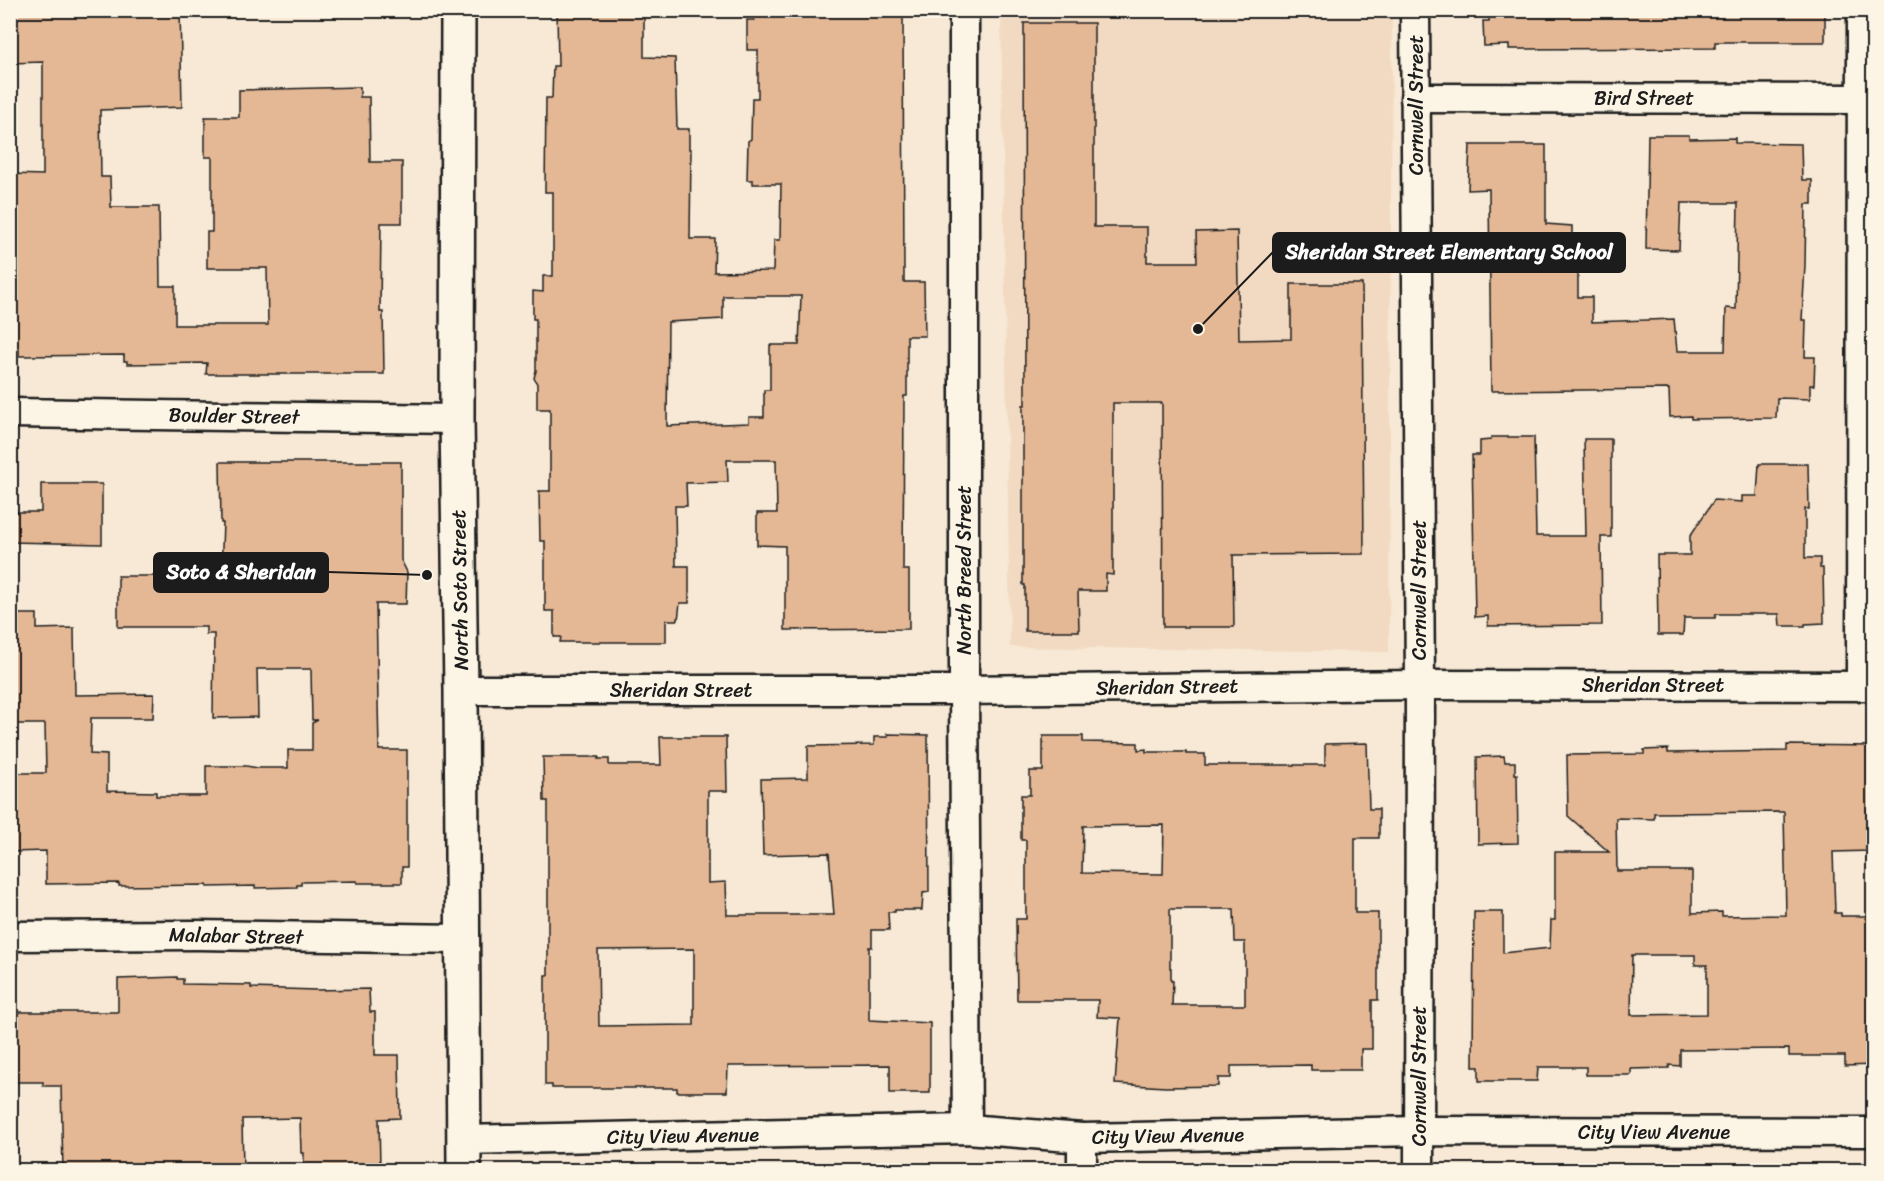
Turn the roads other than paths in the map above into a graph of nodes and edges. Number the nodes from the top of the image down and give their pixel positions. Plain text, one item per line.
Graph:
1 (458, 10) edge
2 (964, 10) edge
3 (1415, 10) edge
4 (1862, 10) edge
5 (1415, 98) junction
6 (1868, 99) edge
7 (10, 413) edge
8 (457, 419) junction
9 (1420, 685) junction
10 (1867, 685) edge
11 (461, 690) junction
12 (964, 690) junction
13 (10, 936) edge
14 (462, 939) junction
15 (967, 1129) junction
16 (1419, 1131) junction
17 (1874, 1132) edge
18 (1082, 1138) junction
19 (464, 1155) edge
20 (1082, 1170) edge
21 (1419, 1170) edge

1 - 8 main road, North Soto Street
2 - 12 street, North Breed Street
3 - 5 street, Cornwell Street
4 - 6 street
5 - 6 street, Bird Street
5 - 9 street, Cornwell Street
6 - 10 street
7 - 8 street, Boulder Street
8 - 11 main road, North Soto Street
9 - 10 street, Sheridan Street
9 - 12 street, Sheridan Street
9 - 16 street, Cornwell Street
11 - 12 street, Sheridan Street
11 - 14 main road, North Soto Street
12 - 15 street, North Breed Street
13 - 14 street, Malabar Street
14 - 19 main road, North Soto Street
15 - 18 street, City View Avenue
15 - 19 street, City View Avenue
16 - 17 street, City View Avenue
16 - 18 street, City View Avenue
16 - 21 street, Cornwell Street
18 - 20 street

